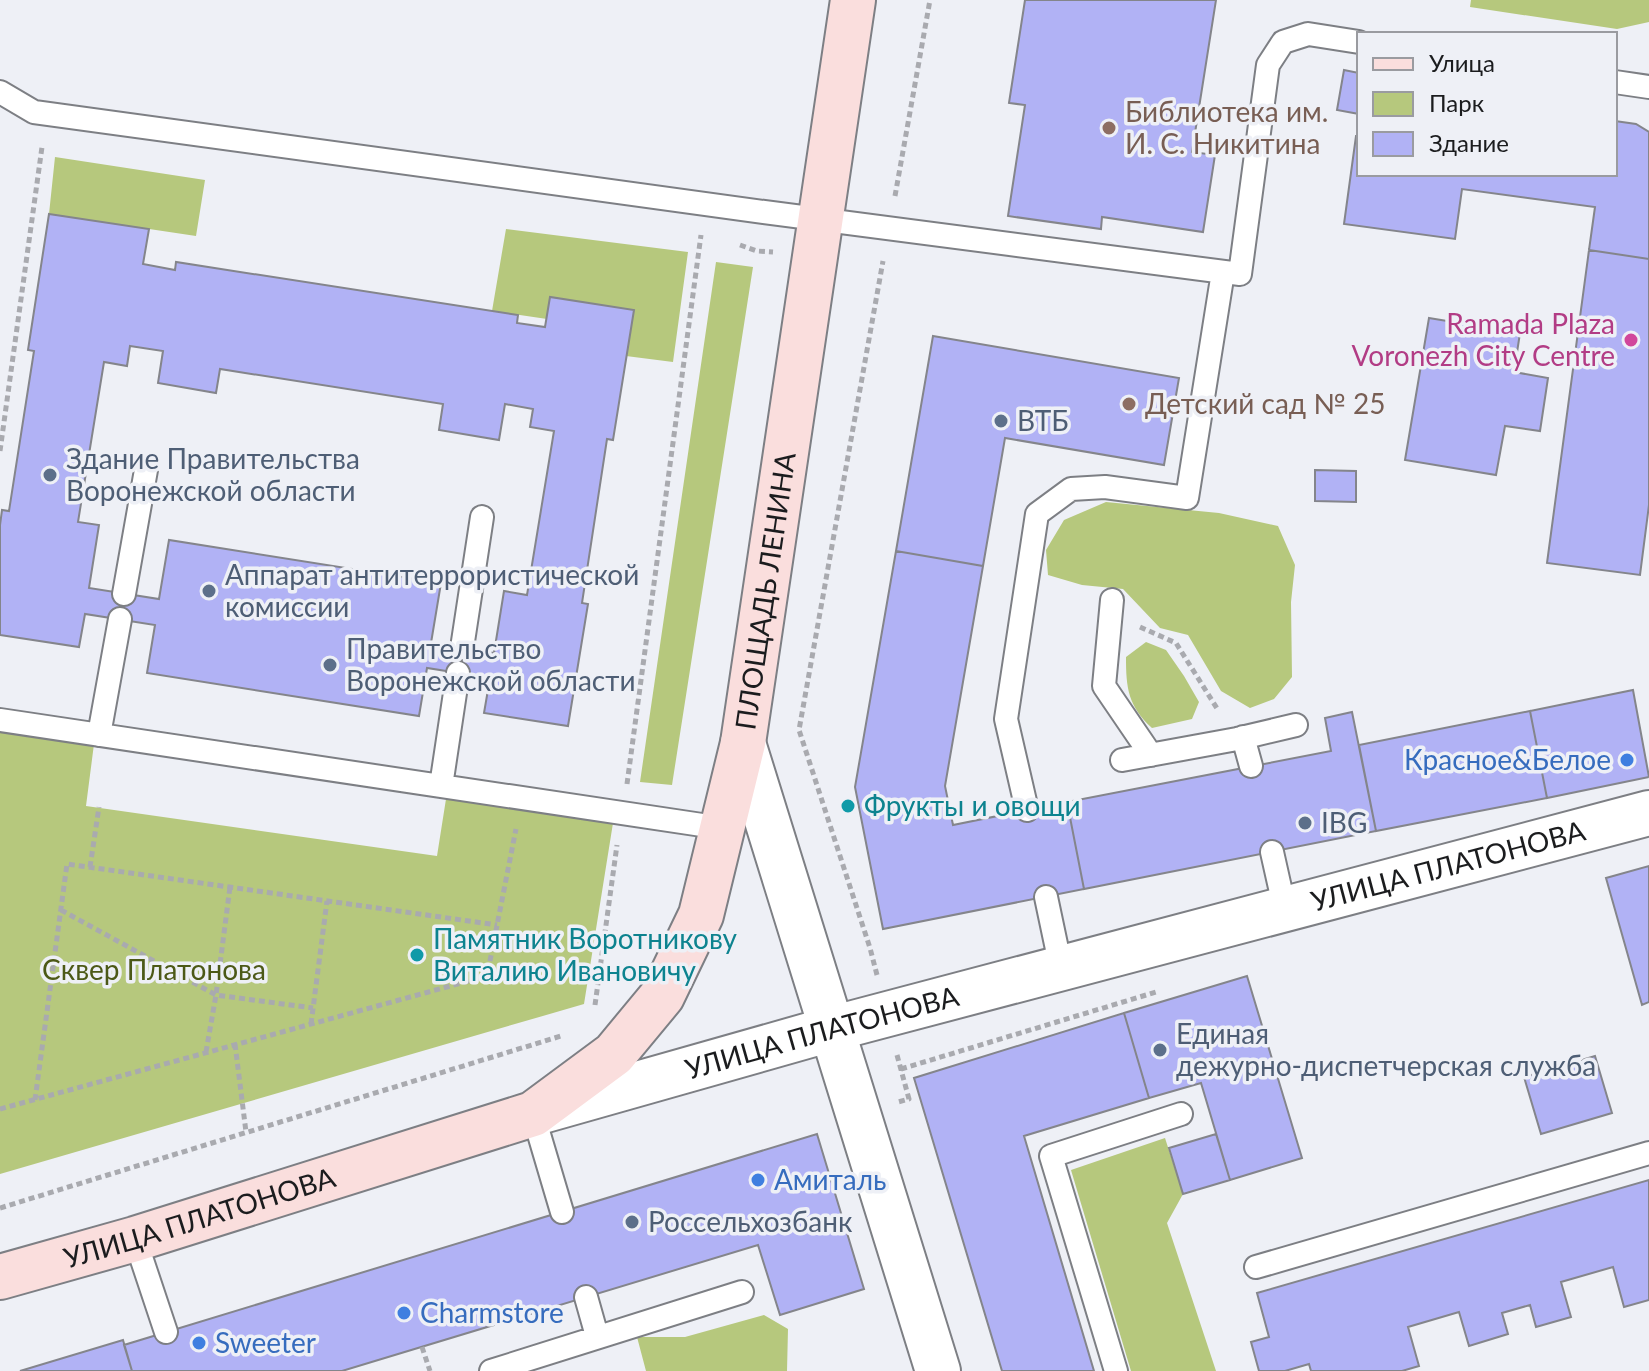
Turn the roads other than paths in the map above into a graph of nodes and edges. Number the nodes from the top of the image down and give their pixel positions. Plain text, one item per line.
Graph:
1 (853, 0) edge
2 (1357, 42) edge
3 (1617, 82) edge
4 (1649, 87) edge
5 (0, 92) edge
6 (822, 218) junction
7 (1223, 272) junction
8 (146, 470) dead end
9 (482, 517) dead end
10 (124, 594) dead end
11 (1111, 606) road end
12 (120, 619) dead end
13 (462, 648) dead end
14 (458, 673) dead end
15 (0, 720) edge
16 (1296, 725) dead end
17 (99, 735) junction
18 (1240, 738) junction
19 (743, 743) junction
20 (1151, 755) junction
21 (1122, 760) dead end
22 (1251, 766) dead end
23 (441, 786) junction
24 (1027, 810) dead end
25 (1649, 813) edge
26 (722, 828) junction
27 (1272, 852) dead end
28 (1046, 897) dead end
29 (1285, 910) junction
30 (1061, 968) junction
31 (831, 1029) junction
32 (533, 1114) junction
33 (1181, 1114) dead end
34 (1649, 1153) edge
35 (562, 1212) dead end
36 (135, 1239) junction
37 (1256, 1267) dead end
38 (0, 1277) edge
39 (742, 1292) dead end
40 (586, 1297) dead end
41 (166, 1332) dead end
42 (597, 1336) junction
43 (491, 1371) edge
44 (938, 1371) edge
45 (1116, 1371) edge

1 - 6 main road, ПЛОЩАДЬ ЛЕНИНА
2 - 7 lane
3 - 4 lane
5 - 6 lane
6 - 7 lane
6 - 19 main road, ПЛОЩАДЬ ЛЕНИНА
7 - 24 lane
8 - 10 lane
9 - 13 lane
11 - 20 lane
12 - 17 lane
14 - 23 lane
15 - 17 lane
16 - 18 lane
17 - 23 lane
18 - 20 lane
18 - 22 lane
19 - 26 main road, ПЛОЩАДЬ ЛЕНИНА
19 - 31 street
20 - 21 lane
23 - 26 lane
25 - 29 street, УЛИЦА ПЛАТОНОВА
26 - 32 main road, ПЛОЩАДЬ ЛЕНИНА
27 - 29 lane
28 - 30 lane
29 - 30 street, УЛИЦА ПЛАТОНОВА
30 - 31 street, УЛИЦА ПЛАТОНОВА
31 - 32 street, УЛИЦА ПЛАТОНОВА
31 - 44 street
32 - 35 lane
32 - 36 main road, УЛИЦА ПЛАТОНОВА
33 - 45 lane
34 - 37 lane
36 - 38 main road, УЛИЦА ПЛАТОНОВА
36 - 41 lane
39 - 42 lane
40 - 42 lane
42 - 43 lane

